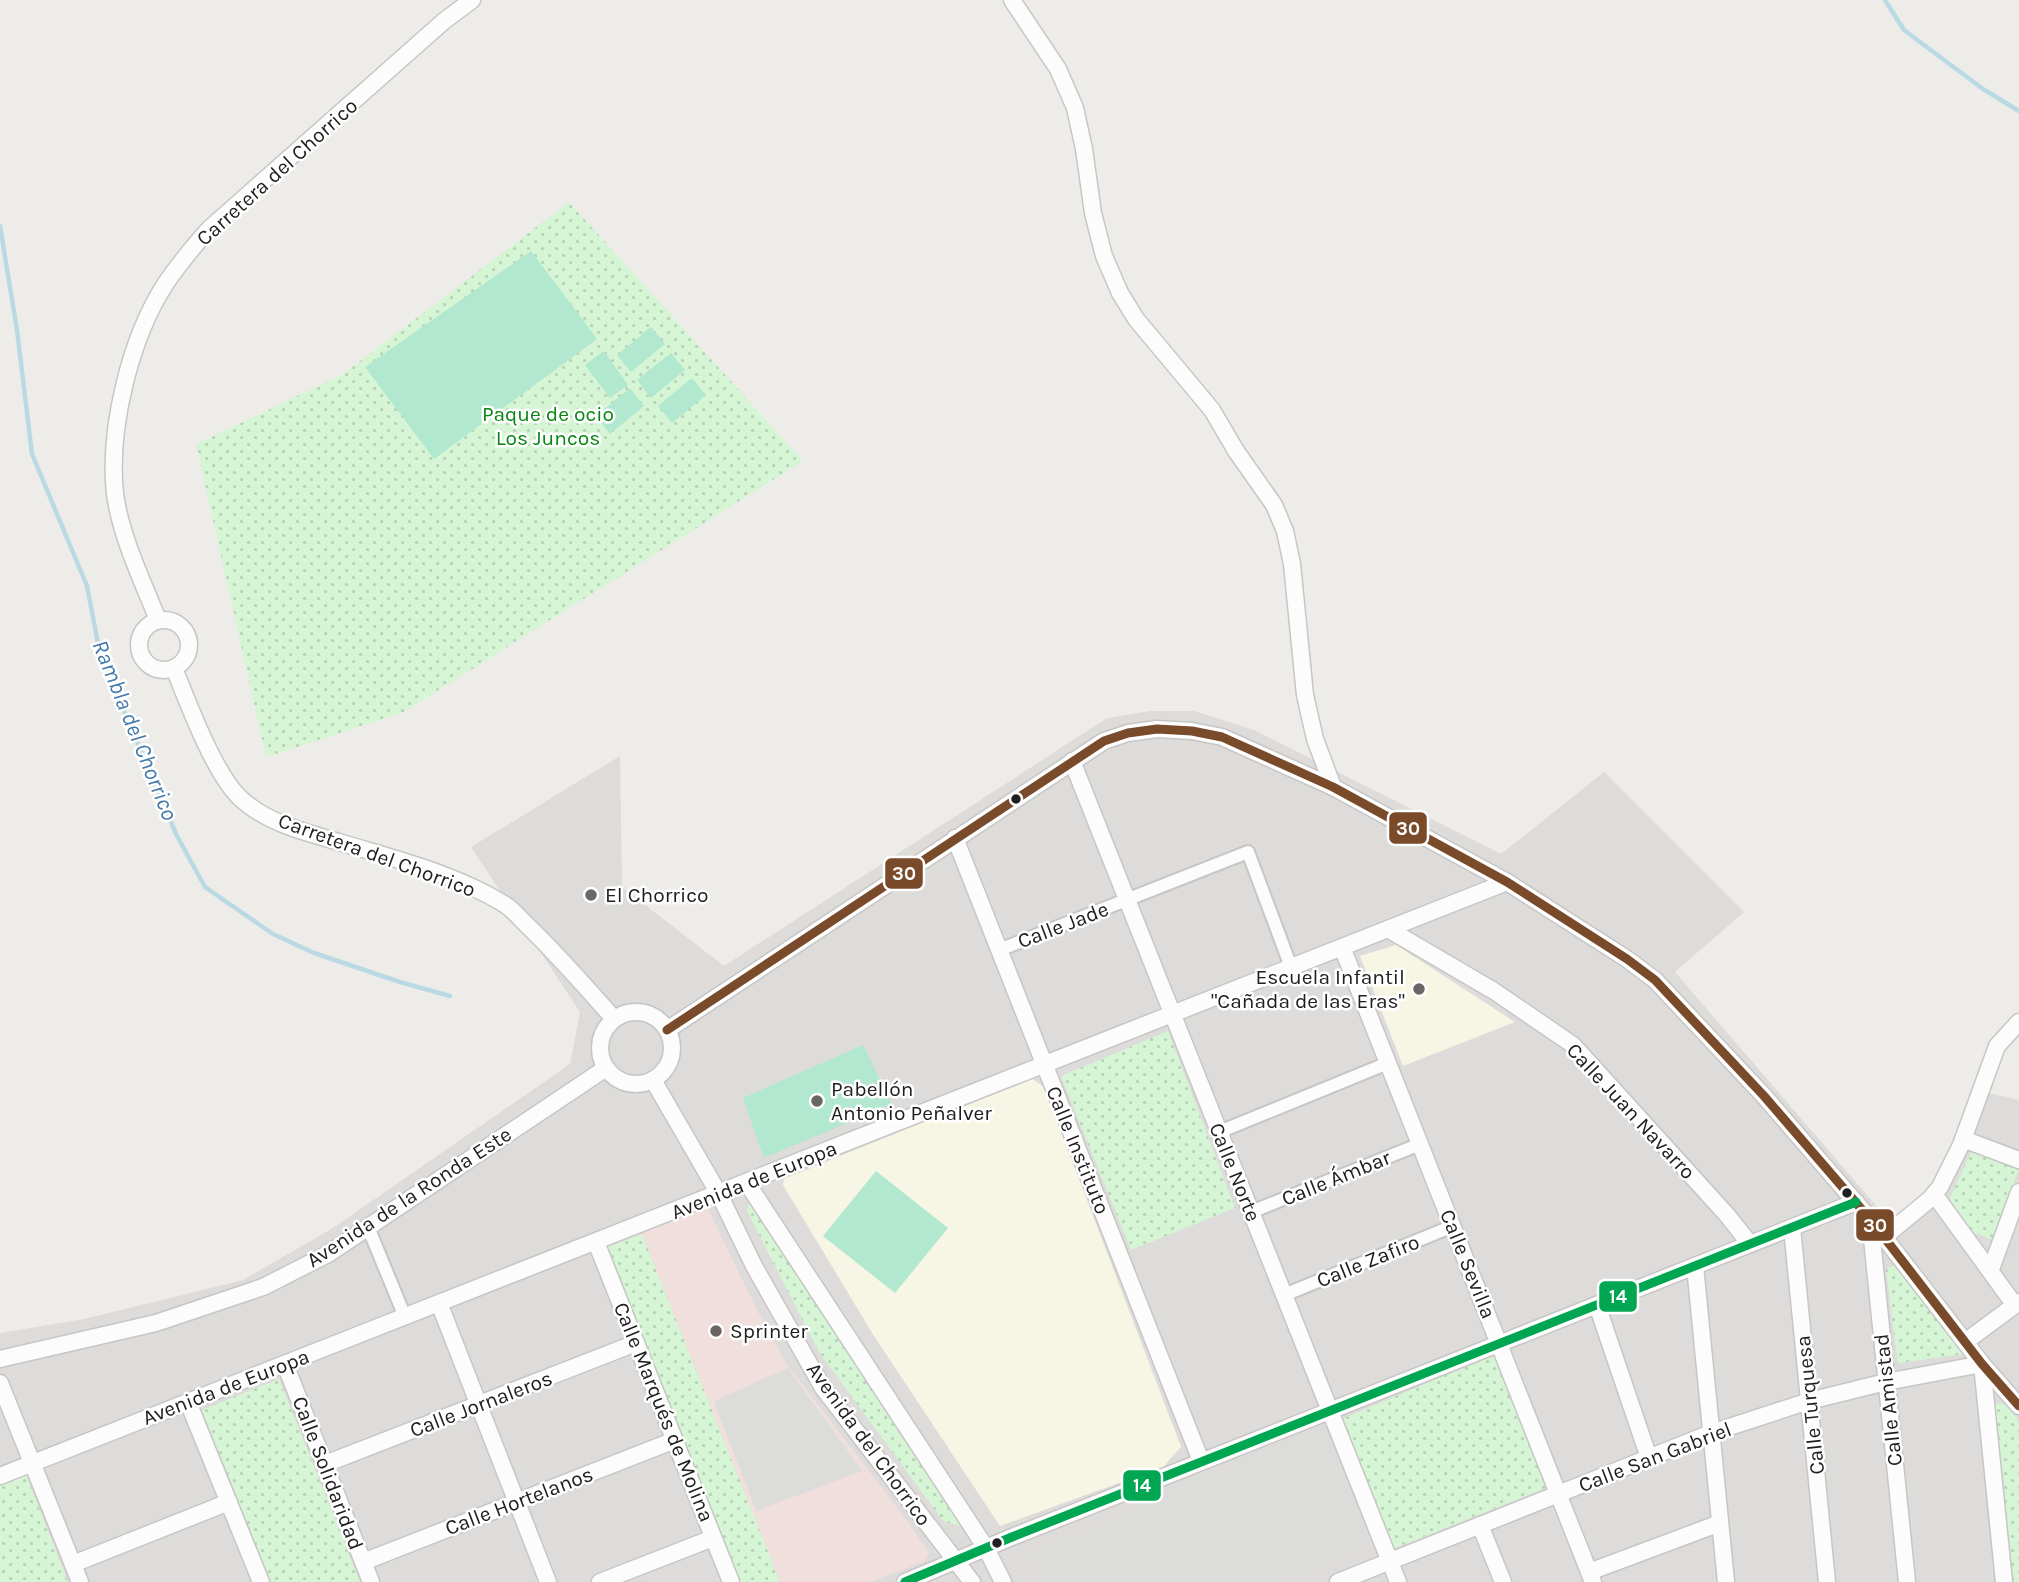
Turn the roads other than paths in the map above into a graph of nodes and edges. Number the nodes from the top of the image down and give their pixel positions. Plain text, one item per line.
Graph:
1 (472, 0) edge
2 (1012, 0) edge
3 (158, 621) junction
4 (174, 668) junction
5 (1072, 761) junction
6 (1333, 787) junction
7 (955, 838) junction
8 (1507, 882) junction
9 (1127, 900) junction
10 (1388, 929) junction
11 (1342, 947) junction
12 (999, 950) junction
13 (1291, 967) junction
14 (1173, 1014) junction
15 (614, 1019) junction
16 (2019, 1021) edge
17 (667, 1030) junction
18 (1388, 1063) junction
19 (1045, 1065) junction
20 (606, 1068) junction
21 (653, 1080) junction
22 (1219, 1132) junction
23 (1963, 1139) junction
24 (1420, 1144) junction
25 (2019, 1160) edge
26 (747, 1183) junction
27 (2019, 1192) edge
28 (719, 1194) junction
29 (1934, 1194) junction
30 (1856, 1202) junction
31 (1251, 1212) junction
32 (1870, 1219) junction
33 (1453, 1226) junction
34 (368, 1227) junction
35 (1792, 1228) junction
36 (1884, 1237) junction
37 (596, 1242) junction
38 (1750, 1244) junction
39 (1695, 1266) junction
40 (1991, 1269) junction
41 (1284, 1295) junction
42 (439, 1303) junction
43 (2017, 1303) edge
44 (1597, 1305) junction
45 (405, 1317) junction
46 (1965, 1342) junction
47 (636, 1343) junction
48 (1499, 1343) junction
49 (0, 1359) edge
50 (285, 1364) junction
51 (1982, 1364) junction
52 (1886, 1382) junction
53 (0, 1383) edge
54 (1809, 1401) junction
55 (188, 1402) junction
56 (478, 1406) junction
57 (2019, 1406) edge
58 (1330, 1410) junction
59 (1711, 1433) junction
60 (675, 1440) junction
61 (1649, 1458) junction
62 (1202, 1461) junction
63 (32, 1463) junction
64 (325, 1464) junction
65 (0, 1476) edge
66 (1557, 1494) junction
67 (229, 1502) junction
68 (517, 1502) junction
69 (1720, 1523) junction
70 (1480, 1525) junction
71 (713, 1538) junction
72 (986, 1548) junction
73 (1390, 1561) junction
74 (363, 1562) junction
75 (957, 1562) junction
76 (73, 1564) junction
77 (1591, 1577) edge
78 (80, 1582) edge
79 (261, 1582) edge
80 (371, 1582) edge
81 (548, 1582) edge
82 (600, 1582) edge
83 (731, 1582) edge
84 (905, 1582) edge
85 (972, 1582) edge
86 (1003, 1582) edge
87 (1338, 1582) edge
88 (1398, 1582) edge
89 (1503, 1582) edge
90 (1727, 1582) edge
91 (1828, 1582) edge
92 (1907, 1582) edge
93 (2004, 1582) edge

1 - 3 street, Carretera del Chorrico
2 - 6 street
3 - 4 street
3 - 4 street
4 - 15 street, Carretera del Chorrico
5 - 6 street
5 - 7 street
5 - 9 street, Calle Norte
6 - 8 street
7 - 12 street, Calle Instituto
7 - 17 street
8 - 10 street, Avenida de Europa
8 - 30 street
9 - 12 street, Calle Jade
9 - 13 street, Calle Jade
9 - 14 street, Calle Norte
10 - 11 street, Avenida de Europa
10 - 38 street, Calle Juan Navarro
11 - 13 street, Avenida de Europa
11 - 18 street, Calle Sevilla
12 - 19 street, Calle Instituto
13 - 14 street, Avenida de Europa
14 - 19 street, Avenida de Europa
14 - 22 street, Calle Norte
15 - 17 street
15 - 20 street
16 - 23 street
17 - 21 street
18 - 22 street
18 - 24 street, Calle Sevilla
19 - 26 street, Avenida de Europa
19 - 62 street, Calle Instituto
20 - 21 street
20 - 34 street, Avenida de la Ronda Este
21 - 28 street, Avenida del Chorrico
22 - 31 street, Calle Norte
23 - 25 street
23 - 29 street
24 - 31 street, Calle Ámbar
24 - 33 street, Calle Sevilla
26 - 28 street, Avenida de Europa
26 - 72 street, Avenida del Chorrico
27 - 40 street
28 - 37 street, Avenida de Europa
28 - 75 street, Avenida del Chorrico
29 - 36 street
29 - 40 street
30 - 32 street
30 - 35 street
31 - 41 street, Calle Norte
32 - 36 street
32 - 52 street, Calle Amistad
33 - 41 street, Calle Zafiro
33 - 48 street, Calle Sevilla
34 - 45 street
34 - 49 street, Avenida de la Ronda Este
35 - 38 street
35 - 54 street, Calle Turquesa
36 - 46 street
37 - 42 street, Avenida de Europa
37 - 47 street, Calle Marqués de Molina
38 - 39 street
39 - 44 street
39 - 59 street
40 - 43 street
41 - 58 street, Calle Norte
42 - 45 street, Avenida de Europa
42 - 56 street
43 - 46 street
44 - 48 street
44 - 61 street
45 - 50 street, Avenida de Europa
46 - 51 street
47 - 56 street, Calle Jornaleros
47 - 60 street, Calle Marqués de Molina
48 - 58 street
48 - 66 street, Calle Sevilla
50 - 55 street, Avenida de Europa
50 - 64 street, Calle Solidaridad
51 - 52 street, Calle San Gabriel
51 - 57 street
51 - 93 street
52 - 54 street, Calle San Gabriel
52 - 92 street, Calle Amistad
53 - 63 street
54 - 59 street, Calle San Gabriel
54 - 91 street, Calle Turquesa
55 - 63 street, Avenida de Europa
55 - 67 street
56 - 64 street, Calle Jornaleros
56 - 68 street
58 - 62 street
58 - 73 street, Calle Norte
59 - 61 street, Calle San Gabriel
59 - 69 street
60 - 68 street, Calle Hortelanos
60 - 71 street, Calle Marqués de Molina
61 - 66 street, Calle San Gabriel
62 - 72 street
63 - 65 street, Avenida de Europa
63 - 76 street
64 - 74 street, Calle Solidaridad
66 - 70 street, Calle San Gabriel
66 - 77 street, Calle Sevilla
67 - 76 street
67 - 79 street
68 - 74 street, Calle Hortelanos
68 - 81 street
69 - 77 street
69 - 90 street
70 - 73 street, Calle San Gabriel
70 - 89 street
71 - 82 street
71 - 83 street, Calle Marqués de Molina
72 - 75 street
72 - 86 street, Avenida del Chorrico
73 - 87 street, Calle San Gabriel
73 - 88 street, Calle Norte
74 - 80 street, Calle Solidaridad
75 - 84 street
75 - 85 street, Avenida del Chorrico
76 - 78 street

